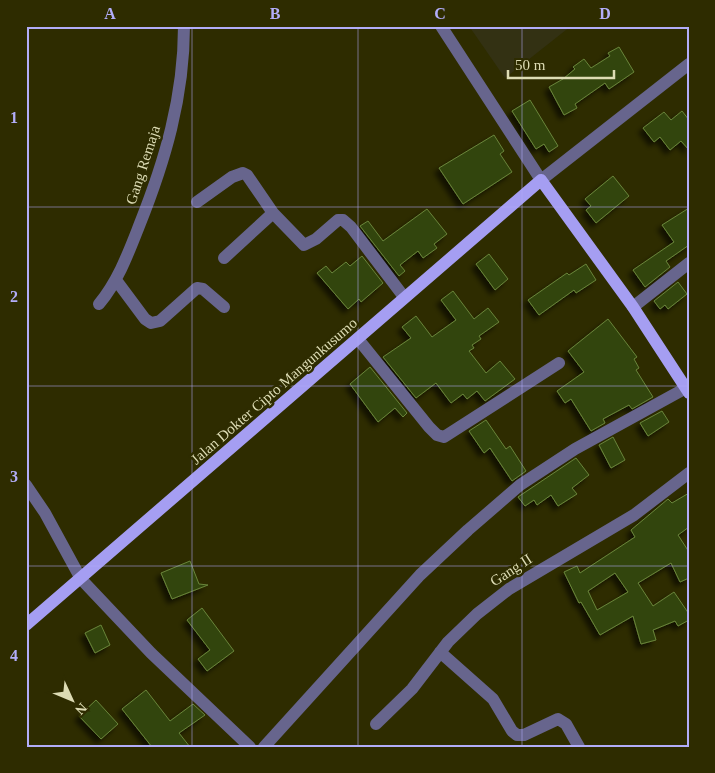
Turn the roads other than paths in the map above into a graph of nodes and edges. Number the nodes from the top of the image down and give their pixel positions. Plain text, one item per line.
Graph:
1 (184, 26) edge
2 (441, 26) edge
3 (689, 64) edge
4 (541, 180) junction
5 (197, 202) dead end
6 (273, 213) junction
7 (224, 258) dead end
8 (689, 263) edge
9 (116, 280) junction
10 (404, 297) junction
11 (99, 304) dead end
12 (224, 307) dead end
13 (633, 307) junction
14 (358, 339) junction
15 (559, 363) dead end
16 (687, 391) edge
17 (689, 473) edge
18 (26, 484) edge
19 (81, 578) junction
20 (26, 625) edge
21 (440, 652) junction
22 (376, 724) dead end
23 (250, 747) edge
24 (264, 747) edge
25 (579, 747) edge

1 - 9 street, Gang Remaja
2 - 4 street
3 - 4 street
4 - 10 main road, Jalan Dokter Cipto Mangunkusumo
4 - 13 main road
5 - 6 street
6 - 7 street
6 - 10 street
8 - 13 street
9 - 11 street, Gang Remaja
9 - 12 street
10 - 14 main road, Jalan Dokter Cipto Mangunkusumo
13 - 16 main road
14 - 15 street
14 - 19 main road, Jalan Dokter Cipto Mangunkusumo
16 - 24 street
17 - 21 street, Gang II
18 - 19 street
19 - 20 main road, Jalan Dokter Cipto Mangunkusumo
19 - 23 street
21 - 22 street, Gang II
21 - 25 street

